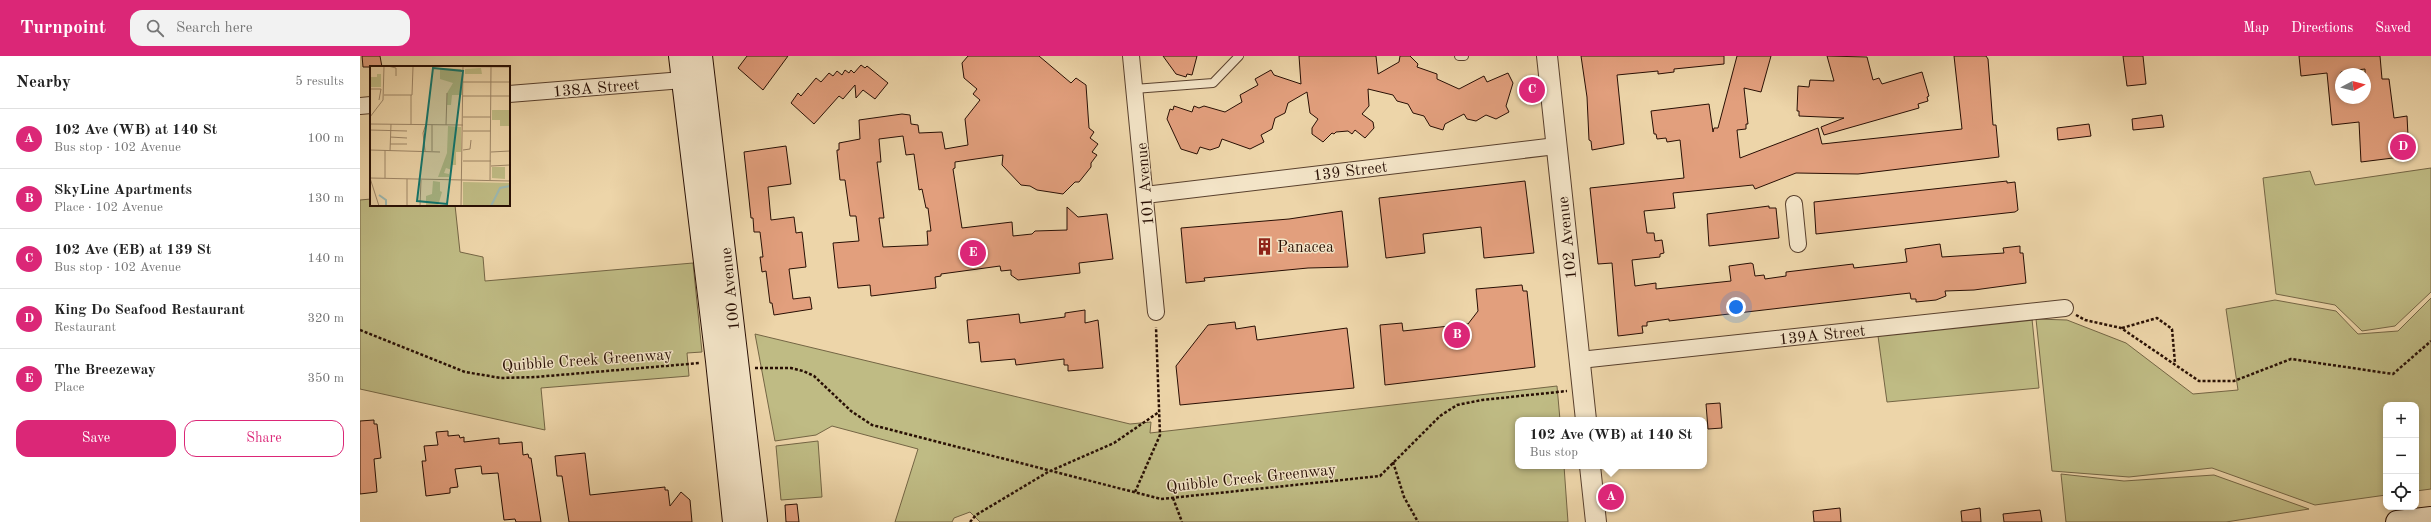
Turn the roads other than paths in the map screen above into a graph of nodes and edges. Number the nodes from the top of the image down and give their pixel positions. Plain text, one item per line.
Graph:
1 (680, 56) edge
2 (701, 56) edge
3 (1131, 56) edge
4 (1239, 56) edge
5 (1459, 56) edge
6 (1464, 56) edge
7 (1547, 56) edge
8 (683, 80) junction
9 (1134, 89) junction
10 (510, 94) edge
11 (370, 105) edge
12 (360, 106) edge
13 (1556, 146) junction
14 (1145, 195) junction
15 (1794, 204) dead end
16 (1798, 244) dead end
17 (2065, 308) road end
18 (1156, 312) road end
19 (1580, 360) junction
20 (1586, 417) edge
21 (1590, 469) edge
22 (2431, 518) edge
23 (734, 522) edge
24 (756, 522) edge
25 (1596, 522) edge
26 (2397, 522) edge

1 - 8 main road, 100 Avenue
2 - 24 main road, 100 Avenue
3 - 9 street, 101 Avenue
4 - 9 lane
5 - 6 lane
7 - 13 street, 102 Avenue
8 - 10 street, 138A Street
8 - 23 main road, 100 Avenue
9 - 14 street, 101 Avenue
11 - 12 street
13 - 14 street, 139 Street
13 - 19 street, 102 Avenue
14 - 18 street, 101 Avenue
15 - 16 street
17 - 19 street, 139A Street
19 - 20 street, 102 Avenue
21 - 25 street
22 - 26 main road

